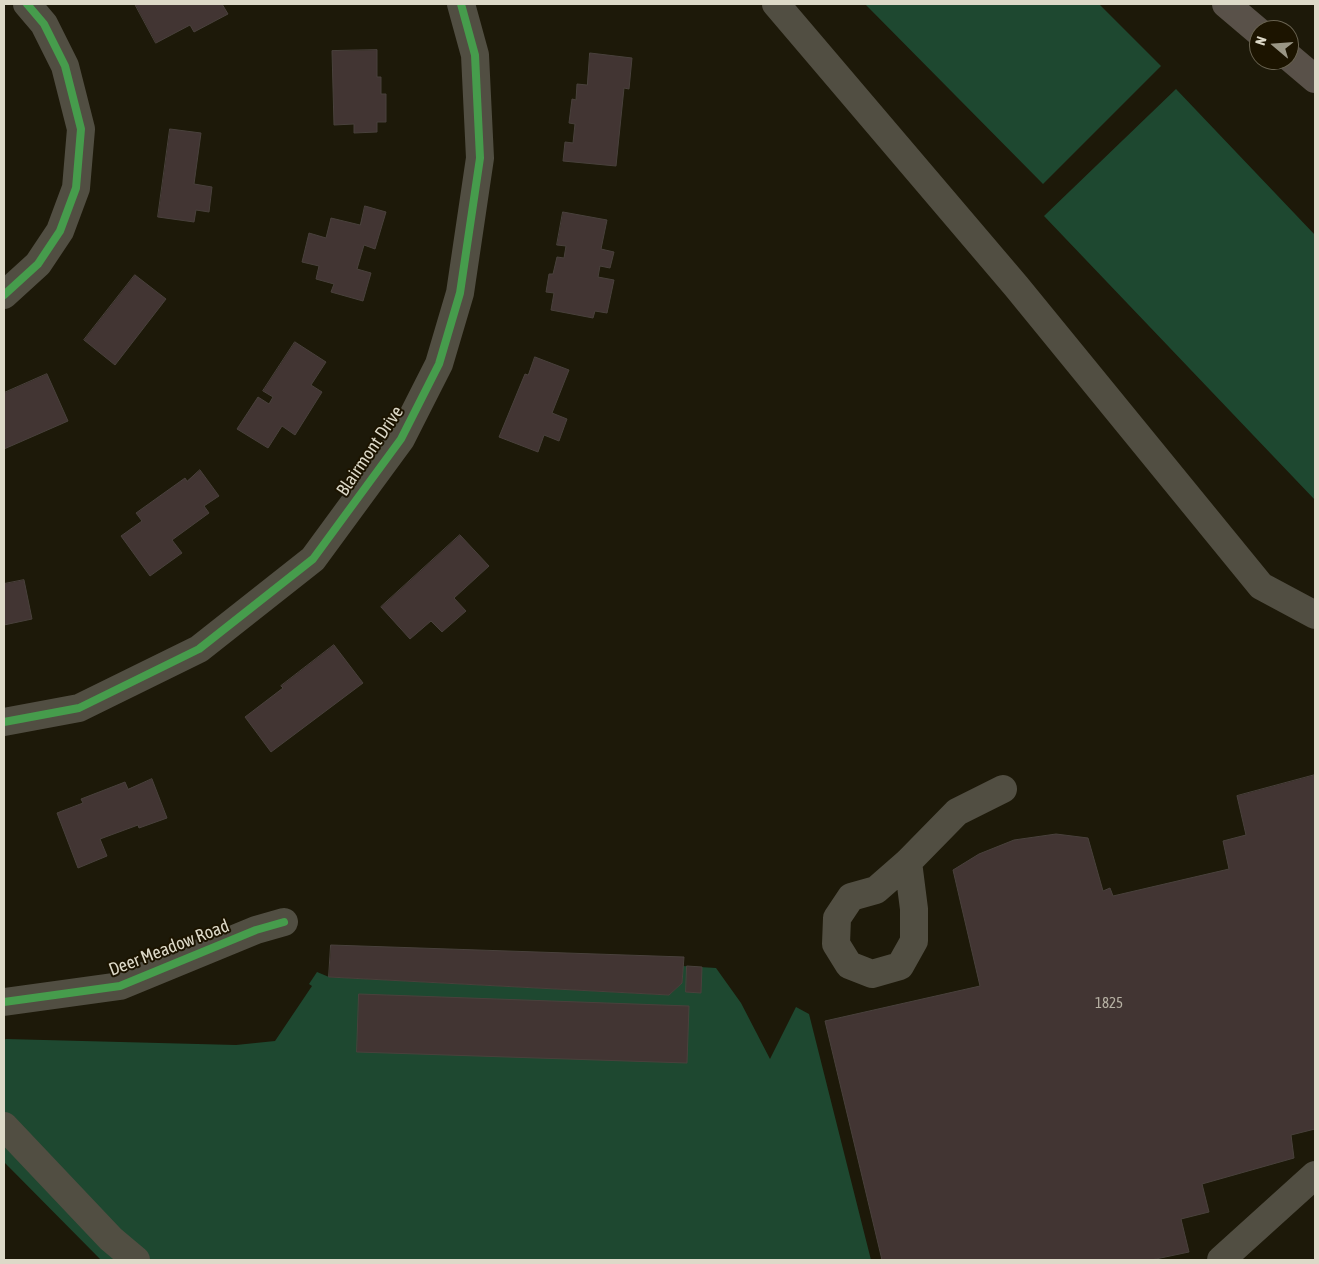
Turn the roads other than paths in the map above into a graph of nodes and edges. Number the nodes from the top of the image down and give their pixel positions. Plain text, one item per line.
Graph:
1 (27, 4) edge
2 (461, 4) edge
3 (776, 4) edge
4 (1226, 4) edge
5 (1249, 24) edge
6 (1299, 66) edge
7 (1315, 80) edge
8 (4, 295) edge
9 (1315, 615) edge
10 (4, 722) edge
11 (1003, 789) dead end
12 (908, 862) dead end
13 (284, 922) dead end
14 (4, 1002) edge
15 (4, 1126) edge
16 (1315, 1175) edge
17 (136, 1260) edge
18 (1221, 1260) edge

1 - 8 street
2 - 10 street, Blairmont Drive
3 - 9 street
4 - 5 main road
6 - 7 main road
11 - 12 street
13 - 14 street, Deer Meadow Road
15 - 17 street
16 - 18 street

